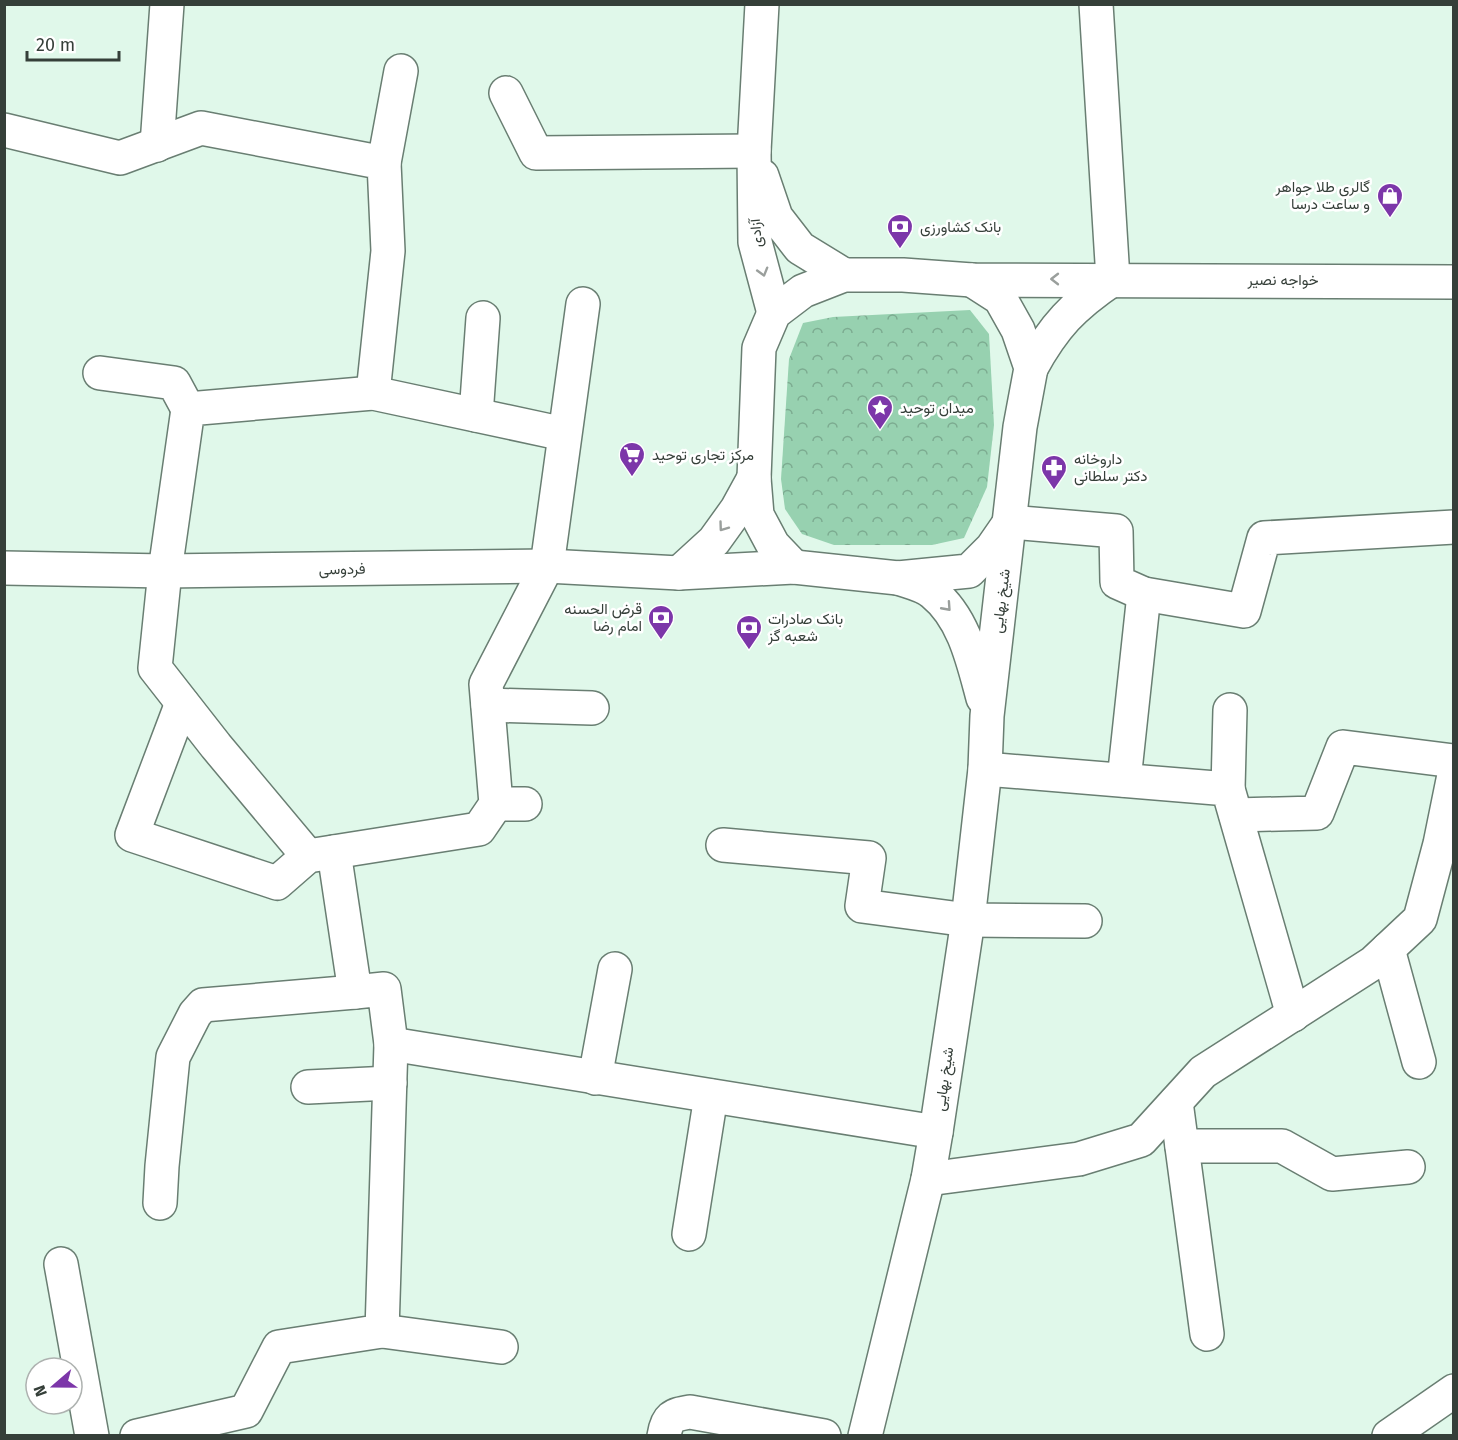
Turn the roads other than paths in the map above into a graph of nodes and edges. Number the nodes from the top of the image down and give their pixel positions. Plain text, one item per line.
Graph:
1 (167, 4) edge
2 (762, 4) edge
3 (1096, 4) edge
4 (401, 71) dead end
5 (506, 93) dead end
6 (4, 130) edge
7 (157, 145) junction
8 (754, 152) junction
9 (384, 163) junction
10 (844, 274) junction
11 (1113, 279) junction
12 (972, 280) junction
13 (1454, 282) edge
14 (583, 304) dead end
15 (774, 313) junction
16 (483, 318) dead end
17 (1031, 368) junction
18 (100, 373) dead end
19 (374, 393) junction
20 (188, 409) junction
21 (476, 415) junction
22 (564, 434) junction
23 (754, 478) junction
24 (1010, 522) junction
25 (1454, 527) edge
26 (547, 566) junction
27 (794, 567) junction
28 (4, 568) edge
29 (165, 571) junction
30 (679, 573) junction
31 (898, 578) junction
32 (1144, 594) junction
33 (182, 703) junction
34 (488, 705) junction
35 (592, 708) dead end
36 (1230, 710) dead end
37 (987, 716) junction
38 (1454, 761) edge
39 (985, 769) junction
40 (1454, 775) edge
41 (1124, 780) junction
42 (1232, 802) junction
43 (723, 845) dead end
44 (321, 854) junction
45 (1442, 881) edge
46 (968, 920) junction
47 (1085, 921) dead end
48 (1388, 949) junction
49 (615, 969) dead end
50 (355, 992) junction
51 (1293, 1015) junction
52 (391, 1044) junction
53 (1419, 1062) dead end
54 (596, 1078) junction
55 (390, 1083) junction
56 (308, 1087) dead end
57 (711, 1096) junction
58 (1176, 1102) junction
59 (936, 1132) junction
60 (1182, 1146) junction
61 (1408, 1167) dead end
62 (928, 1179) junction
63 (160, 1203) dead end
64 (689, 1234) dead end
65 (61, 1264) dead end
66 (382, 1331) junction
67 (1207, 1334) dead end
68 (501, 1347) dead end
69 (1454, 1391) edge
70 (92, 1436) edge
71 (136, 1436) edge
72 (664, 1436) edge
73 (824, 1436) edge
74 (865, 1436) edge
75 (1389, 1436) edge

1 - 7 street
2 - 8 street, آزادی
3 - 11 street
4 - 9 street
5 - 8 street
6 - 7 street
7 - 9 street
8 - 10 street, آزادی
8 -> 15 street, آزادی
9 - 19 street
10 - 12 street
10 - 15 street
11 -> 12 street, خواجه نصیر
11 - 13 street, خواجه نصیر
11 - 17 street
12 - 17 street
14 - 22 street
15 - 23 street
16 - 21 street
17 - 24 street
18 - 20 street
19 - 20 street
19 - 21 street
20 - 29 street
21 - 22 street
22 - 26 street
23 - 27 street
23 -> 30 street
24 - 31 street
24 - 32 street
24 - 37 street, شیخ بهایی
25 - 32 street
26 - 29 street, فردوسی
26 - 30 street, فردوسی
26 - 34 street
27 - 30 street, فردوسی
27 - 31 street
28 - 29 street, فردوسی
29 - 33 street
31 -> 37 street, شیخ بهایی
32 - 41 street
33 - 44 street
33 - 44 street
34 - 35 street
34 - 44 street
36 - 42 street
37 - 39 street, شیخ بهایی
38 - 42 street
39 - 41 street
39 - 46 street, شیخ بهایی
40 - 45 street
41 - 42 street
42 - 51 street
43 - 46 street
44 - 50 street
45 - 48 street
46 - 47 street
46 - 59 street, شیخ بهایی
48 - 51 street
48 - 53 street
49 - 54 street
50 - 52 street
50 - 63 street
51 - 58 street
52 - 54 street
52 - 55 street
54 - 57 street
55 - 56 street
55 - 66 street
57 - 59 street
57 - 64 street
58 - 60 street
58 - 62 street
59 - 62 street, شیخ بهایی
60 - 61 street
60 - 67 street
62 - 74 street, شیخ بهایی
65 - 70 street
66 - 68 street
66 - 71 street
69 - 75 street
72 - 73 street

